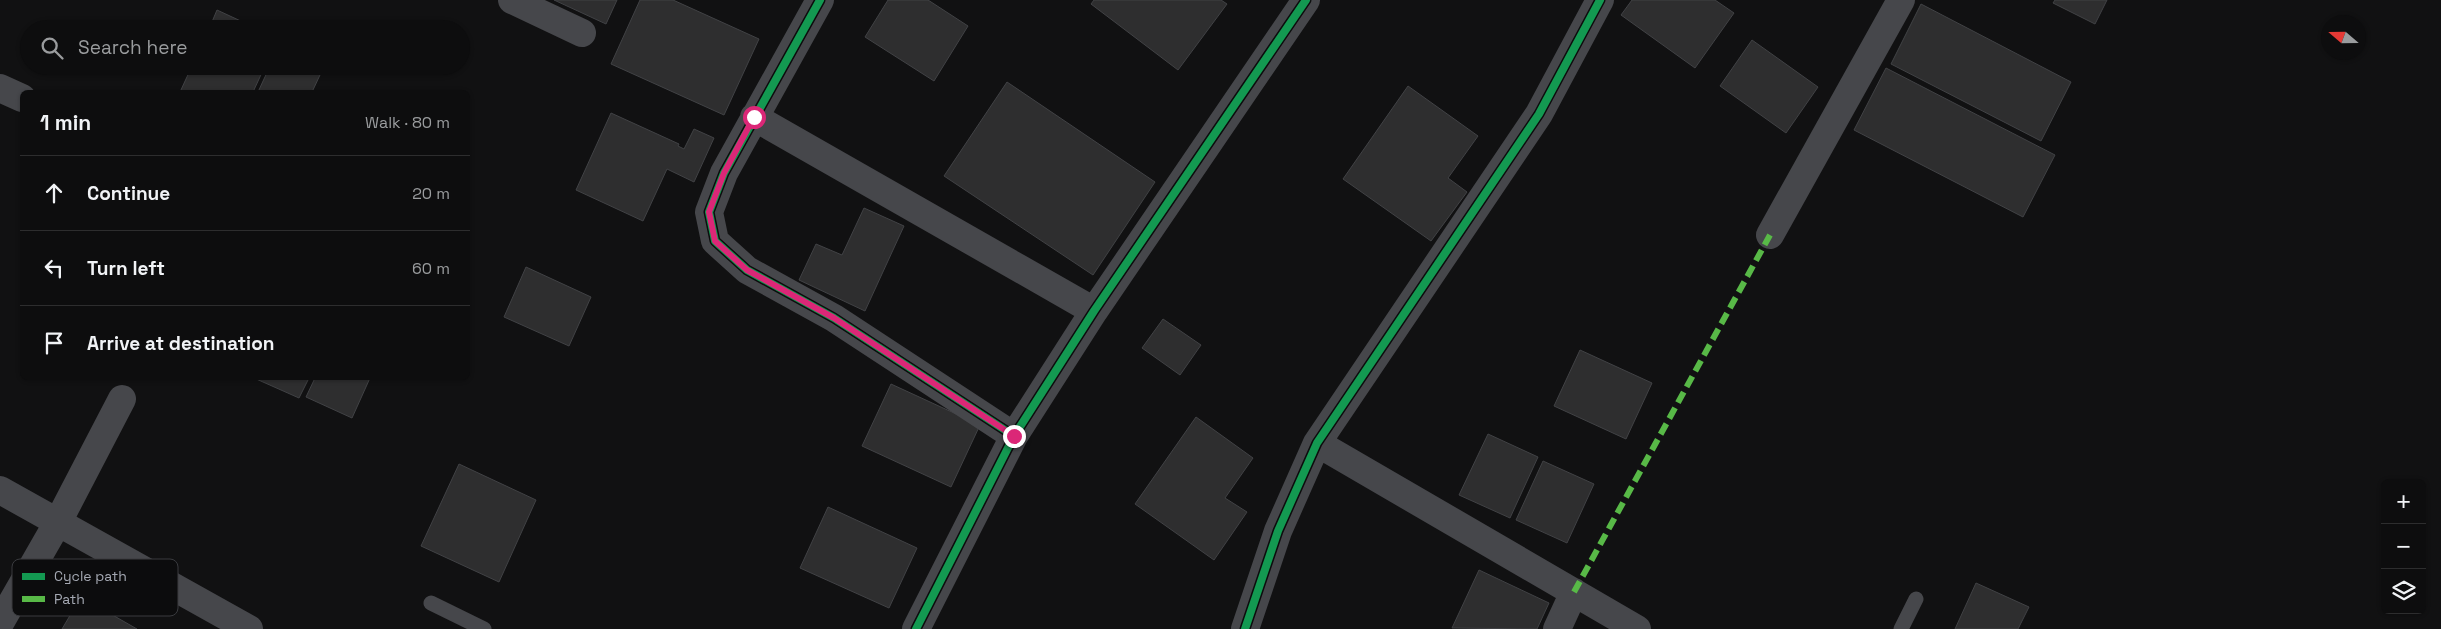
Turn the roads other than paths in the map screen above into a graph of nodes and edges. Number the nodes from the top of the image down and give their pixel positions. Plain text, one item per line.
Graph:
1 (512, 0) edge
2 (820, 0) edge
3 (1306, 0) edge
4 (1600, 0) edge
5 (1901, 0) edge
6 (582, 33) dead end
7 (0, 88) edge
8 (20, 97) edge
9 (754, 117) junction
10 (1770, 235) dead end
11 (1094, 311) junction
12 (122, 399) dead end
13 (1014, 436) junction
14 (1317, 443) junction
15 (0, 490) edge
16 (58, 522) junction
17 (37, 559) edge
18 (124, 559) edge
19 (178, 589) edge
20 (1574, 592) junction
21 (1916, 599) dead end
22 (12, 602) edge
23 (431, 603) dead end
24 (0, 623) edge
25 (249, 629) edge
26 (484, 629) edge
27 (916, 629) edge
28 (1245, 629) edge
29 (1557, 629) edge
30 (1637, 629) edge
31 (1901, 629) edge

1 - 6 street
2 - 9 street
3 - 11 street
4 - 14 street
5 - 10 street
7 - 8 street
9 - 11 street
9 - 13 street
11 - 13 street
12 - 16 street
13 - 27 street
14 - 20 street
14 - 28 street
15 - 16 street
16 - 17 street
16 - 18 street
19 - 25 street
20 - 29 street
20 - 30 street
21 - 31 lane
22 - 24 street
23 - 26 lane

